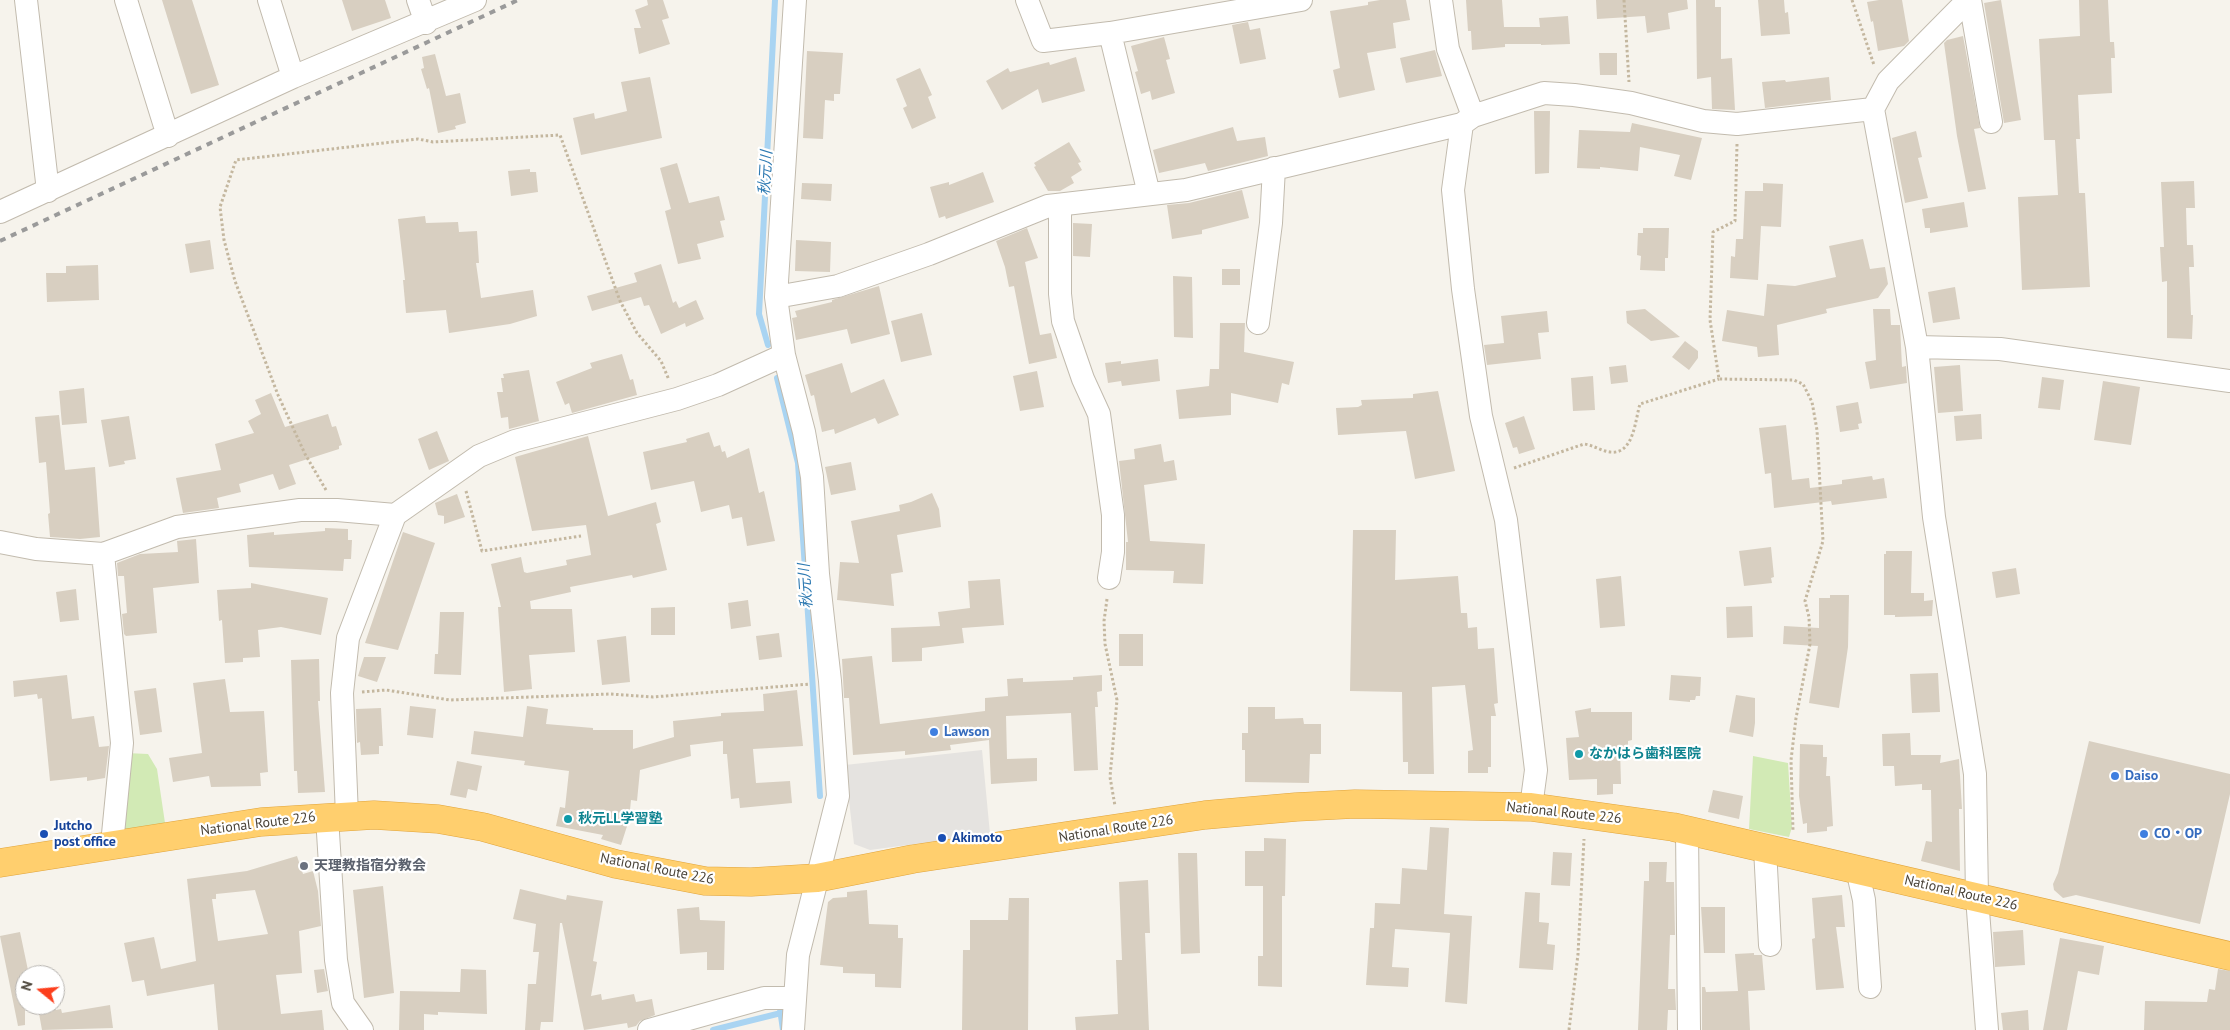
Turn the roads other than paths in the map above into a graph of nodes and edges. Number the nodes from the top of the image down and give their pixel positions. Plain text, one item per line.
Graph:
1 (26, 0) edge
2 (126, 0) edge
3 (269, 0) edge
4 (418, 0) edge
5 (475, 0) edge
6 (795, 0) edge
7 (1027, 0) edge
8 (1301, 0) edge
9 (1441, 0) edge
10 (1969, 0) edge
11 (1247, 4) edge
12 (426, 22) junction
13 (1110, 33) junction
14 (294, 77) junction
15 (1873, 109) junction
16 (1468, 120) junction
17 (1991, 122) dead end
18 (168, 136) junction
19 (1274, 168) junction
20 (48, 191) junction
21 (1149, 194) junction
22 (1060, 205) junction
23 (0, 212) edge
24 (776, 297) junction
25 (1258, 324) dead end
26 (1917, 347) junction
27 (784, 355) junction
28 (2230, 381) edge
29 (395, 515) junction
30 (0, 542) edge
31 (103, 554) junction
32 (1109, 578) road end
33 (1531, 807) junction
34 (337, 816) junction
35 (1687, 830) junction
36 (112, 844) junction
37 (1766, 848) junction
38 (0, 863) edge
39 (1857, 869) junction
40 (817, 878) junction
41 (1977, 897) junction
42 (1770, 945) dead end
43 (2230, 956) edge
44 (1870, 987) dead end
45 (792, 998) junction
46 (362, 1030) edge
47 (649, 1030) edge
48 (793, 1030) edge
49 (1689, 1030) edge
50 (1987, 1030) edge

1 - 20 street
2 - 18 street
3 - 14 street
4 - 12 street
5 - 12 street
6 - 24 street
7 - 13 street
8 - 11 street
9 - 16 street
10 - 15 street
10 - 17 street
11 - 13 street
12 - 14 street
13 - 21 street
14 - 18 street
15 - 16 street
15 - 26 street
16 - 19 street
16 - 33 street
18 - 20 street
19 - 21 street
19 - 25 street
20 - 23 street
21 - 22 street
22 - 24 street
22 - 32 street
24 - 27 street
26 - 28 street
26 - 41 street
27 - 29 street
27 - 40 street
29 - 31 street
29 - 34 street
30 - 31 street
31 - 36 street
33 - 35 highway, National Route 226
33 - 40 highway, National Route 226
34 - 36 highway, National Route 226
34 - 40 highway, National Route 226
34 - 46 street
35 - 37 highway, National Route 226
35 - 49 street
36 - 38 highway, National Route 226
37 - 39 highway, National Route 226
37 - 42 street
39 - 41 highway, National Route 226
39 - 44 street
40 - 45 street
41 - 43 highway, National Route 226
41 - 50 street
45 - 47 street
45 - 48 street

